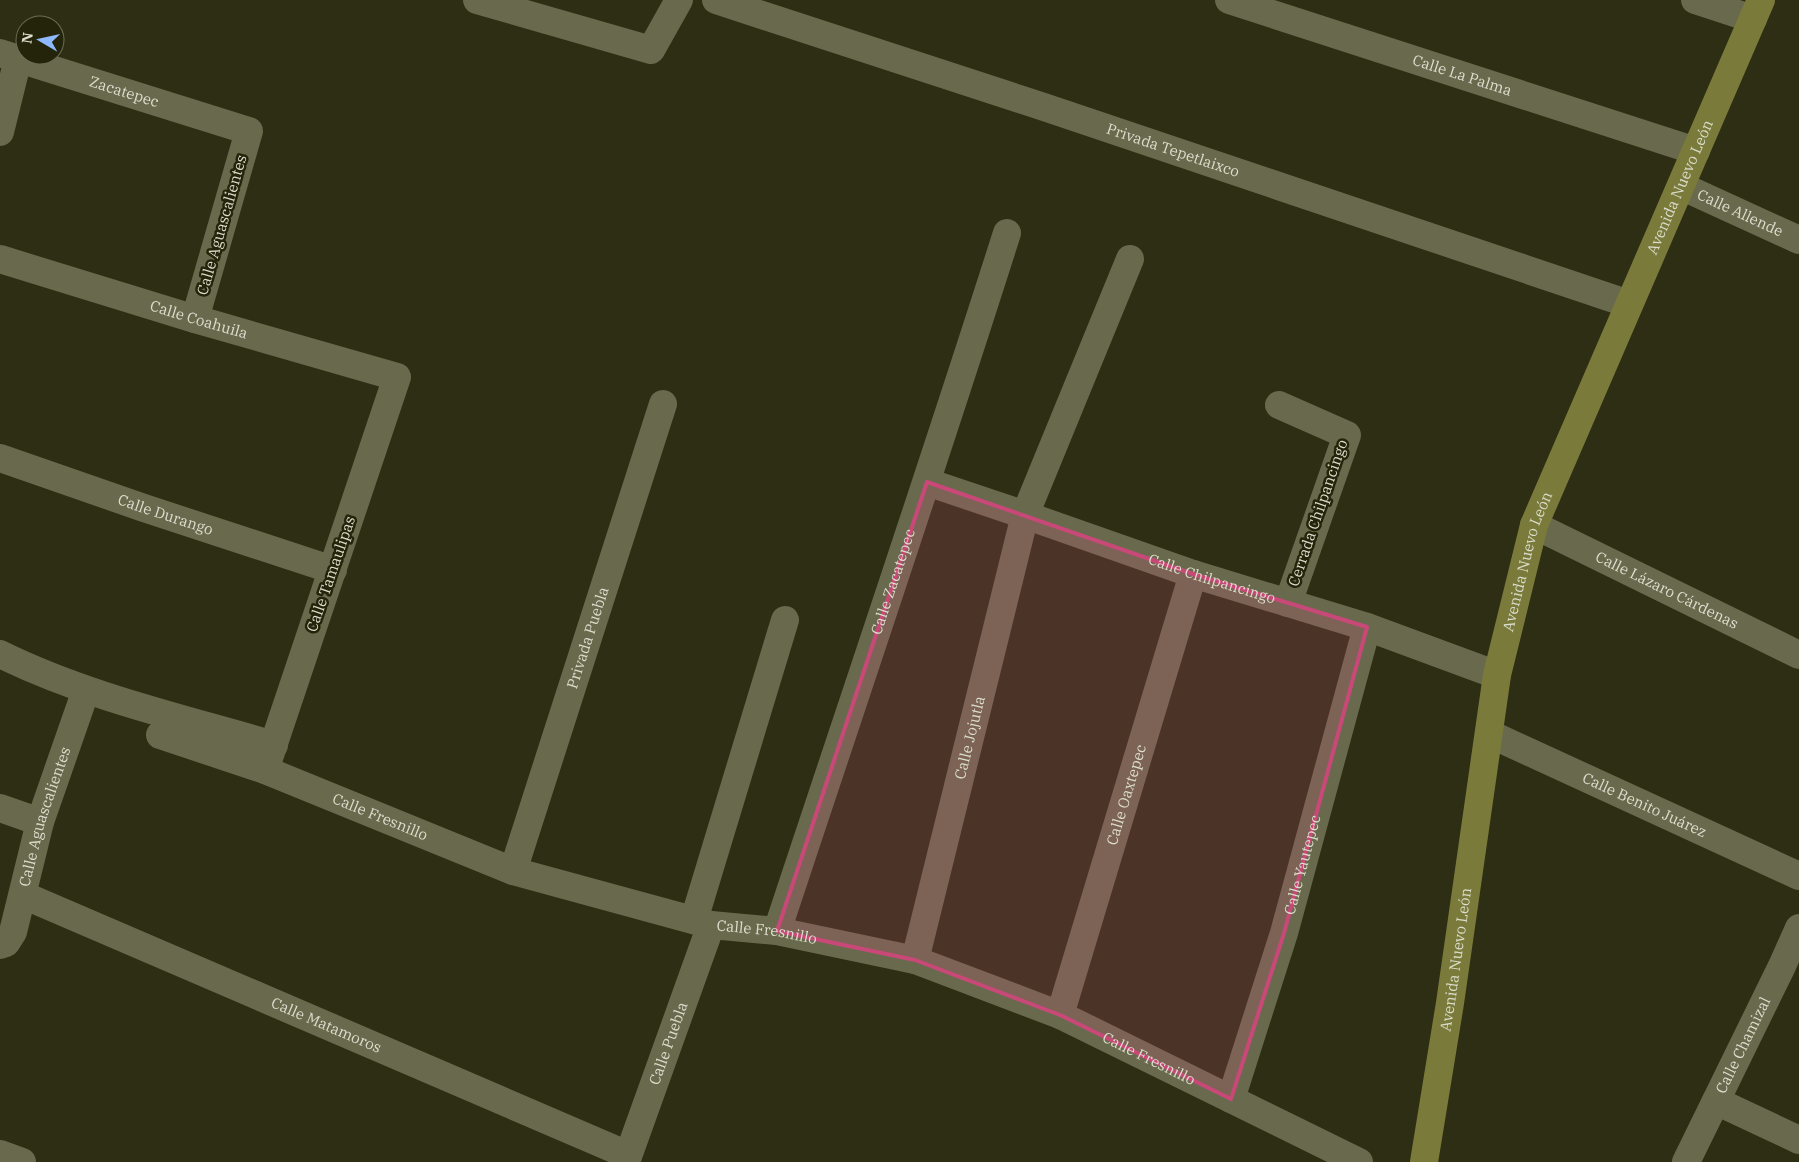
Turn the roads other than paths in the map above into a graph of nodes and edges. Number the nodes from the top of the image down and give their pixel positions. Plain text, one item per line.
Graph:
1 (477, 0) edge
2 (679, 0) edge
3 (716, 0) edge
4 (1229, 0) edge
5 (1696, 0) edge
6 (1757, 10) edge
7 (9, 56) edge
8 (249, 131) joint
9 (0, 132) edge
10 (1696, 151) junction
11 (1681, 186) junction
12 (1008, 233) dead end
13 (1799, 240) edge
14 (0, 259) edge
15 (1130, 259) dead end
16 (1629, 304) junction
17 (195, 319) junction
18 (397, 377) joint
19 (663, 404) dead end
20 (1279, 405) dead end
21 (0, 458) edge
22 (927, 482) junction
23 (1025, 515) junction
24 (1534, 525) junction
25 (333, 570) junction
26 (1193, 574) junction
27 (1288, 603) junction
28 (785, 620) dead end
29 (1367, 627) junction
30 (0, 654) edge
31 (1799, 655) edge
32 (1497, 674) junction
33 (86, 690) junction
34 (1490, 734) junction
35 (160, 735) dead end
36 (274, 745) junction
37 (265, 770) junction
38 (0, 808) edge
39 (40, 822) junction
40 (513, 871) junction
41 (1799, 876) edge
42 (23, 895) junction
43 (702, 922) junction
44 (1799, 928) edge
45 (777, 931) junction
46 (3, 944) edge
47 (915, 960) junction
48 (1060, 1016) junction
49 (1231, 1099) junction
50 (1716, 1101) junction
51 (1799, 1140) edge
52 (0, 1154) edge
53 (627, 1159) edge
54 (22, 1162) edge
55 (1359, 1162) edge
56 (1424, 1162) edge
57 (1686, 1162) edge

1 - 2 street
3 - 16 street, Privada Tepetlaixco
4 - 10 street, Calle La Palma
5 - 6 street
6 - 10 main road, Avenida Nuevo León
7 - 8 street, Zacatepec
7 - 9 street
8 - 17 street, Calle Aguascalientes
10 - 11 main road, Avenida Nuevo León
11 - 13 street, Calle Allende
11 - 16 main road, Avenida Nuevo León
12 - 22 street, Calle Zacatepec
14 - 17 street, Calle Coahuila
15 - 23 street, Calle Jojutla
16 - 24 main road, Avenida Nuevo León
17 - 18 street, Calle Coahuila
18 - 25 street, Calle Tamaulipas
19 - 40 street, Privada Puebla
20 - 27 street, Cerrada Chilpancingo
21 - 25 street, Calle Durango
22 - 23 street, Calle Chilpancingo
22 - 45 street, Calle Zacatepec
23 - 26 street, Calle Chilpancingo
23 - 47 street, Calle Jojutla
24 - 31 street, Calle Lázaro Cárdenas
24 - 32 main road, Avenida Nuevo León
25 - 36 street, Calle Tamaulipas
26 - 27 street, Calle Chilpancingo
26 - 48 street, Calle Oaxtepec
27 - 29 street, Calle Chilpancingo
28 - 43 street, Calle Puebla
29 - 32 street, Calle Chilpancingo
29 - 49 street, Calle Yautepec
30 - 33 street
32 - 34 main road, Avenida Nuevo León
33 - 36 street
33 - 39 street, Calle Aguascalientes
34 - 41 street, Calle Benito Juárez
34 - 56 main road, Avenida Nuevo León
35 - 37 street, Calle Fresnillo
36 - 37 street, Calle Tamaulipas
37 - 40 street, Calle Fresnillo
38 - 39 street
39 - 42 street, Calle Aguascalientes
40 - 43 street, Calle Fresnillo
42 - 46 street, Calle Aguascalientes
42 - 53 street, Calle Matamoros
43 - 45 street, Calle Fresnillo
43 - 53 street, Calle Puebla
44 - 50 street, Calle Chamizal
45 - 47 street, Calle Fresnillo
47 - 48 street, Calle Fresnillo
48 - 49 street, Calle Fresnillo
49 - 55 street, Calle Fresnillo
50 - 51 street
50 - 57 street, Calle Chamizal
52 - 54 street

